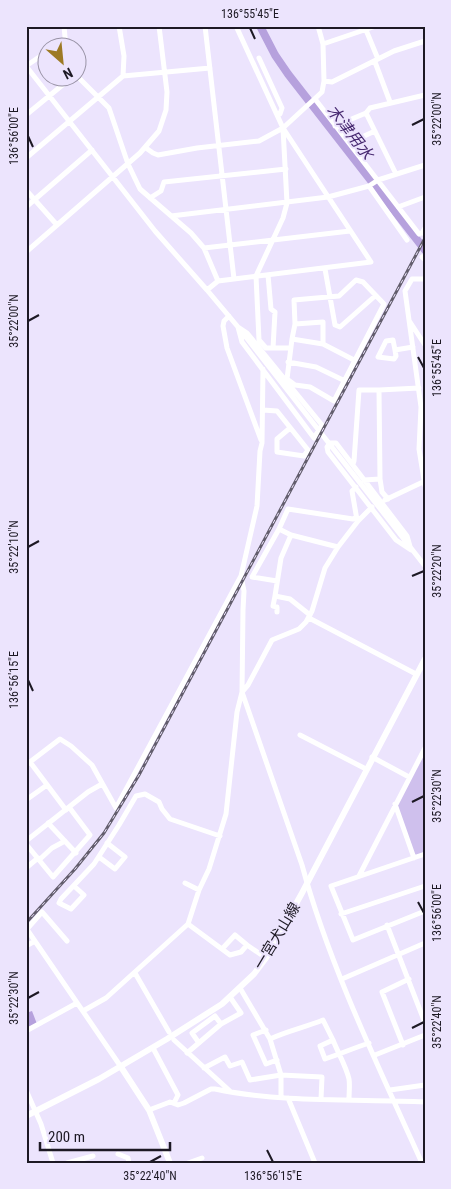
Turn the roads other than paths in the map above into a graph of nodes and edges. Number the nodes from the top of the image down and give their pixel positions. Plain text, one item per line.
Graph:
1 (32, 26) edge
2 (119, 26) edge
3 (159, 26) edge
4 (205, 26) edge
5 (236, 26) edge
6 (318, 26) edge
7 (376, 26) edge
8 (26, 29) edge
9 (366, 30) junction
10 (425, 41) edge
11 (323, 44) junction
12 (38, 58) edge
13 (259, 58) dead end
14 (377, 60) junction
15 (26, 66) edge
16 (210, 68) junction
17 (165, 72) junction
18 (123, 76) junction
19 (324, 81) junction
20 (88, 87) edge
21 (58, 88) edge
22 (425, 95) edge
23 (49, 96) junction
24 (98, 97) junction
25 (315, 100) junction
26 (390, 102) junction
27 (276, 113) junction
28 (366, 113) junction
29 (26, 115) edge
30 (70, 121) junction
31 (335, 126) junction
32 (283, 128) junction
33 (375, 131) junction
34 (349, 143) junction
35 (219, 146) junction
36 (146, 148) junction
37 (92, 150) junction
38 (26, 158) edge
39 (128, 164) junction
40 (425, 165) edge
41 (286, 169) junction
42 (396, 174) junction
43 (222, 176) junction
44 (114, 177) junction
45 (377, 180) junction
46 (369, 186) junction
47 (26, 190) edge
48 (328, 197) junction
49 (150, 198) junction
50 (425, 198) edge
51 (35, 199) junction
52 (287, 203) junction
53 (398, 206) junction
54 (26, 207) edge
55 (226, 209) junction
56 (172, 216) junction
57 (57, 225) junction
58 (350, 231) junction
59 (422, 232) edge
60 (274, 240) junction
61 (407, 240) dead end
62 (230, 245) junction
63 (204, 248) junction
64 (26, 252) edge
65 (325, 269) junction
66 (268, 275) junction
67 (256, 276) junction
68 (234, 279) junction
69 (425, 279) edge
70 (218, 281) junction
71 (207, 290) junction
72 (375, 296) junction
73 (330, 298) junction
74 (228, 316) junction
75 (409, 322) junction
76 (295, 324) junction
77 (238, 327) junction
78 (292, 339) junction
79 (323, 344) junction
80 (425, 344) edge
81 (413, 347) junction
82 (273, 348) junction
83 (290, 348) junction
84 (395, 350) junction
85 (354, 360) junction
86 (288, 362) junction
87 (263, 369) junction
88 (286, 380) junction
89 (343, 380) junction
90 (419, 388) junction
91 (270, 390) junction
92 (380, 390) junction
93 (263, 410) junction
94 (290, 428) junction
95 (262, 443) junction
96 (352, 464) junction
97 (380, 479) junction
98 (364, 480) junction
99 (424, 482) edge
100 (356, 487) junction
101 (388, 499) junction
102 (381, 502) junction
103 (372, 507) junction
104 (357, 519) junction
105 (280, 529) junction
106 (291, 536) junction
107 (338, 546) junction
108 (411, 550) junction
109 (425, 566) edge
110 (241, 576) junction
111 (276, 581) junction
112 (275, 596) junction
113 (277, 612) dead end
114 (309, 616) junction
115 (425, 659) edge
116 (416, 674) junction
117 (242, 692) junction
118 (300, 735) dead end
119 (425, 748) edge
120 (372, 757) junction
121 (28, 764) edge
122 (366, 769) junction
123 (409, 777) junction
124 (102, 784) junction
125 (47, 785) junction
126 (26, 800) edge
127 (395, 804) junction
128 (67, 809) junction
129 (48, 824) junction
130 (220, 836) junction
131 (65, 841) junction
132 (26, 842) edge
133 (107, 843) junction
134 (76, 852) junction
135 (425, 854) edge
136 (98, 857) junction
137 (414, 858) junction
138 (38, 859) junction
139 (26, 868) edge
140 (359, 876) junction
141 (185, 883) dead end
142 (306, 883) junction
143 (74, 886) junction
144 (425, 886) edge
145 (199, 890) junction
146 (425, 910) edge
147 (341, 914) junction
148 (188, 924) junction
149 (388, 925) junction
150 (26, 928) edge
151 (35, 941) junction
152 (67, 941) dead end
153 (425, 943) edge
154 (247, 945) junction
155 (26, 946) edge
156 (222, 948) junction
157 (399, 955) junction
158 (266, 958) junction
159 (135, 973) junction
160 (342, 979) junction
161 (408, 980) junction
162 (240, 988) junction
163 (230, 997) junction
164 (77, 1004) junction
165 (83, 1011) junction
166 (425, 1023) edge
167 (221, 1024) junction
168 (266, 1030) junction
169 (26, 1031) edge
170 (169, 1032) dead end
171 (425, 1034) edge
172 (270, 1039) junction
173 (174, 1040) dead end
174 (334, 1040) junction
175 (199, 1043) junction
176 (369, 1043) junction
177 (403, 1044) junction
178 (153, 1048) junction
179 (188, 1053) junction
180 (339, 1055) junction
181 (374, 1056) junction
182 (277, 1060) junction
183 (121, 1067) junction
184 (204, 1068) junction
185 (281, 1074) junction
186 (425, 1085) edge
187 (26, 1090) edge
188 (390, 1090) junction
189 (232, 1092) junction
190 (281, 1097) junction
191 (288, 1098) junction
192 (320, 1099) junction
193 (349, 1099) junction
194 (395, 1101) junction
195 (425, 1102) edge
196 (174, 1103) junction
197 (149, 1110) junction
198 (36, 1111) junction
199 (26, 1116) edge
200 (118, 1154) dead end
201 (92, 1156) dead end
202 (202, 1158) dead end
203 (53, 1163) edge
204 (67, 1163) edge
205 (129, 1163) edge
206 (170, 1163) edge
207 (188, 1163) edge
208 (315, 1163) edge
209 (422, 1163) edge

1 - 8 street
2 - 18 street
3 - 17 street
4 - 16 street
5 - 27 street
6 - 11 street
7 - 9 street
9 - 11 street
9 - 14 street
10 - 14 street
11 - 19 street
12 - 15 street
13 - 27 street
14 - 19 street
14 - 26 street
15 - 23 street
16 - 17 street
16 - 35 street
17 - 18 street
17 - 36 street
18 - 24 street
19 - 25 street
20 - 24 street
21 - 23 street
22 - 26 street
23 - 29 street
23 - 30 street
24 - 30 street
24 - 39 street
25 - 31 street
25 - 32 street
26 - 28 street
27 - 32 street
28 - 31 street
28 - 33 street
30 - 37 street
30 - 38 street
31 - 34 street
32 - 35 street
32 - 41 street
32 - 48 street
33 - 34 street
33 - 42 street
34 - 45 street
35 - 36 street
35 - 43 street
36 - 39 street
37 - 44 street
37 - 51 street
39 - 44 street
39 - 49 street
40 - 42 street
41 - 43 street
41 - 52 street
42 - 45 street
43 - 49 street
43 - 55 street
44 - 57 street
44 - 71 street
45 - 46 street
45 - 53 street
46 - 48 street
46 - 61 street
47 - 51 street
48 - 52 street
48 - 58 street
49 - 56 street
50 - 53 street
51 - 54 street
51 - 57 street
52 - 55 street
52 - 60 street
53 - 59 street
55 - 56 street
55 - 62 street
56 - 63 street
57 - 64 street
58 - 60 street
58 - 65 street
60 - 62 street
60 - 67 street
62 - 63 street
62 - 68 street
63 - 70 street
65 - 66 street
65 - 73 street
66 - 67 street
66 - 82 street
67 - 68 street
67 - 82 street
68 - 70 street
69 - 75 street
70 - 71 street
71 - 74 street
72 - 73 street
72 - 73 street
72 - 85 street
73 - 76 street
74 - 77 street
74 - 95 street
75 - 80 street
75 - 81 street
76 - 78 street
76 - 79 street
77 - 87 street
77 - 88 street
77 - 108 street
78 - 79 street
78 - 83 street
79 - 85 street
81 - 84 street
81 - 90 street
82 - 83 street
83 - 86 street
84 - 84 street
85 - 89 street
86 - 88 street
86 - 89 street
87 - 91 street
87 - 91 street
88 - 89 street
88 - 91 street
90 - 92 street
90 - 99 street
91 - 93 street
92 - 96 street
92 - 97 street
93 - 94 street
93 - 95 street
94 - 94 street
95 - 110 street
96 - 98 street
96 - 100 street
97 - 98 street
97 - 101 street
98 - 102 street
99 - 101 street
100 - 103 street
100 - 104 street
101 - 102 street
102 - 108 street
103 - 104 street
103 - 108 street
104 - 105 street
104 - 107 street
105 - 106 street
105 - 111 street
106 - 107 street
106 - 111 street
107 - 114 street
108 - 109 street
110 - 117 street
110 - 124 street
111 - 112 street
112 - 113 street
112 - 114 street
114 - 116 street
114 - 117 street
115 - 116 main road, 一宮犬山線
116 - 120 main road, 一宮犬山線
117 - 130 street
117 - 142 street
118 - 122 street
119 - 123 street
120 - 122 main road, 一宮犬山線
120 - 123 street
121 - 124 street
121 - 125 street
122 - 142 main road, 一宮犬山線
123 - 127 street
124 - 128 street
125 - 126 street
125 - 128 street
127 - 137 street
127 - 140 street
128 - 129 street
128 - 134 street
129 - 131 street
129 - 132 street
130 - 133 street
130 - 145 street
131 - 134 street
131 - 138 street
132 - 138 street
133 - 136 street
133 - 136 street
134 - 138 street
135 - 137 street
136 - 143 street
137 - 140 street
138 - 139 street
140 - 147 street
141 - 145 street
142 - 158 main road, 一宮犬山線
142 - 160 street
143 - 143 street
144 - 147 street
145 - 148 street
146 - 149 street
147 - 149 street
148 - 156 street
148 - 159 street
149 - 157 street
150 - 151 street
150 - 152 street
151 - 155 street
151 - 164 street
153 - 157 street
154 - 156 street
154 - 156 street
154 - 158 street
157 - 160 street
157 - 161 street
158 - 162 main road, 一宮犬山線
159 - 165 street
159 - 170 street
160 - 176 street
161 - 166 street
161 - 177 street
162 - 163 main road, 一宮犬山線
162 - 168 street
163 - 167 street
163 - 178 main road, 一宮犬山線
164 - 165 street
164 - 169 street
165 - 183 street
167 - 175 street
167 - 175 street
168 - 172 street
168 - 182 street
171 - 177 street
172 - 174 street
172 - 182 street
173 - 179 street
174 - 180 street
174 - 180 street
175 - 179 street
176 - 180 street
176 - 181 street
177 - 181 street
178 - 183 main road, 一宮犬山線
178 - 196 street
179 - 184 street
180 - 193 street
181 - 188 street
182 - 185 street
183 - 197 main road
183 - 198 main road, 一宮犬山線
184 - 185 street
184 - 189 street
185 - 190 street
185 - 192 street
186 - 188 street
187 - 198 street
188 - 194 street
189 - 190 street
189 - 196 street
190 - 191 street
191 - 192 street
191 - 208 street
192 - 193 street
193 - 194 street
194 - 195 street
194 - 209 street
196 - 197 street
197 - 206 main road
198 - 199 main road, 一宮犬山線
198 - 203 street
200 - 205 street
201 - 204 street
202 - 207 street

